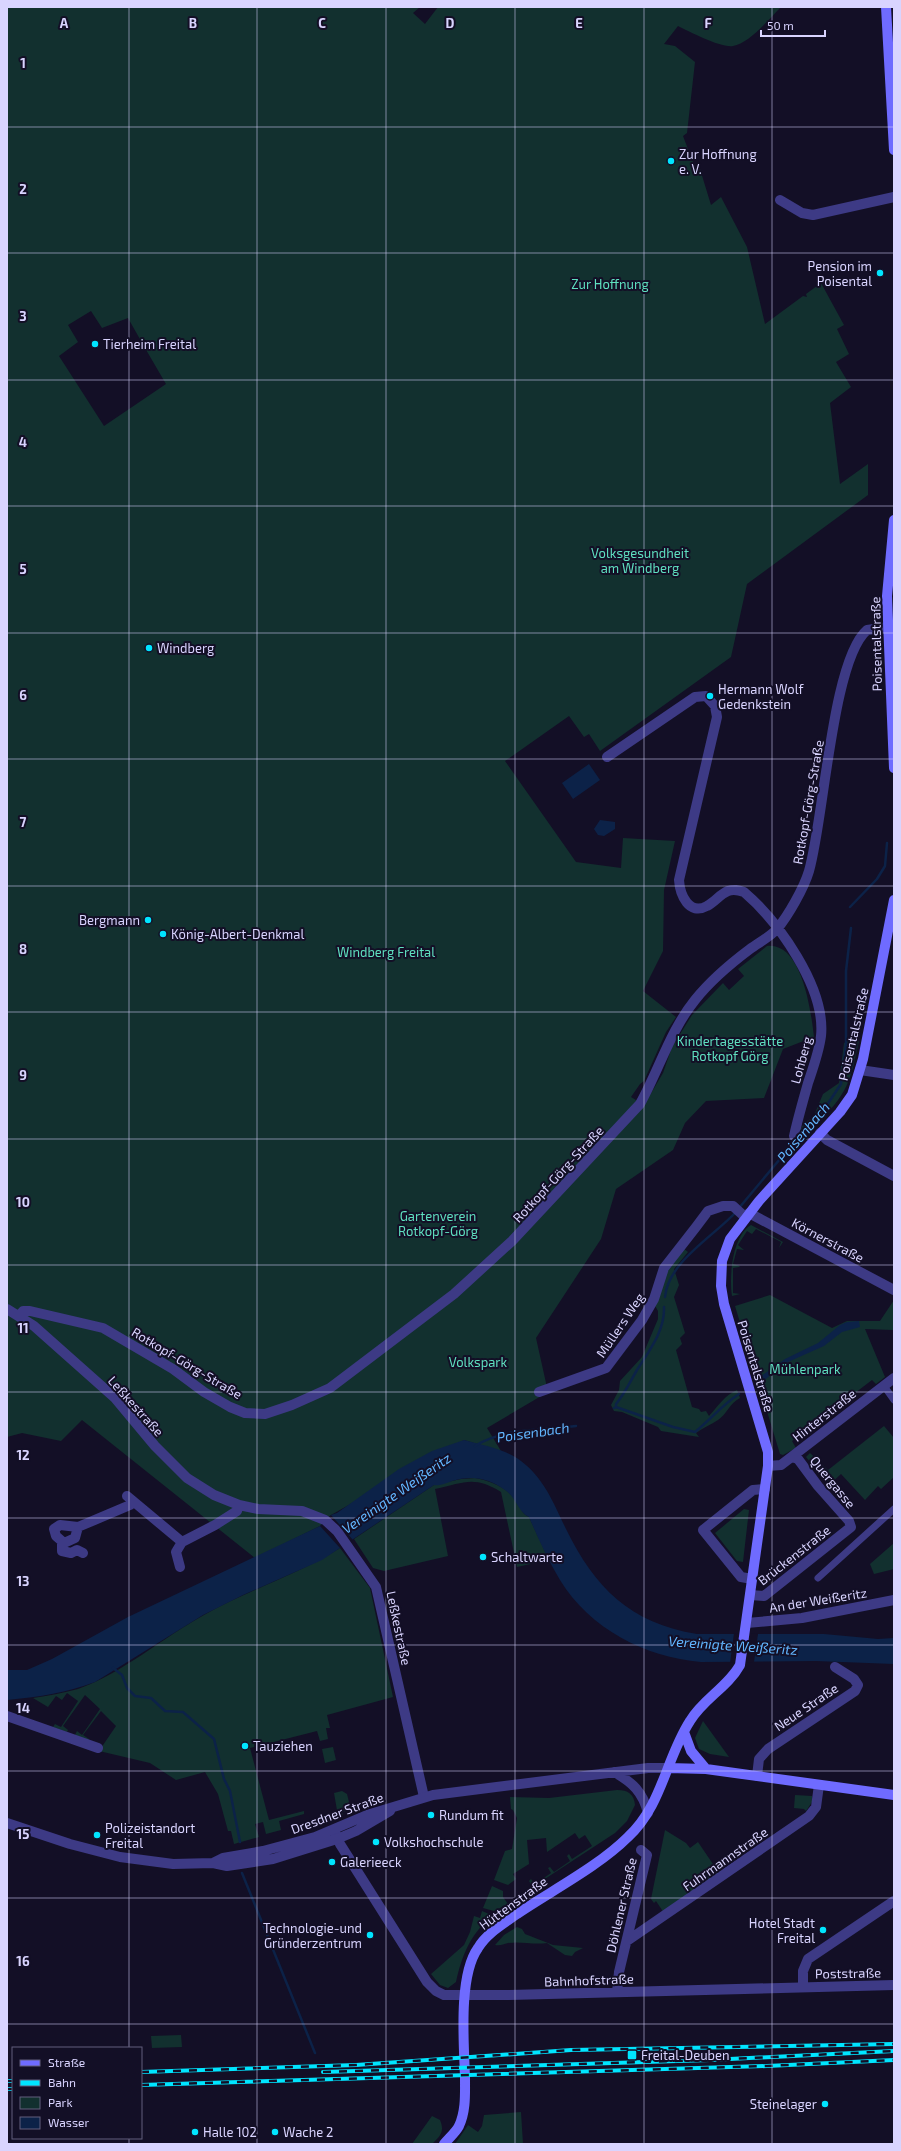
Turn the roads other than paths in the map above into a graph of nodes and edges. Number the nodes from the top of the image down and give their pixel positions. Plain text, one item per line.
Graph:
1 (886, 7) edge
2 (894, 150) edge
3 (894, 198) edge
4 (780, 200) dead end
5 (894, 520) edge
6 (888, 627) junction
7 (607, 757) dead end
8 (894, 768) edge
9 (894, 900) edge
10 (892, 928) edge
11 (777, 929) junction
12 (860, 1070) junction
13 (894, 1075) edge
14 (820, 1133) junction
15 (794, 1136) dead end
16 (894, 1176) edge
17 (742, 1212) junction
18 (894, 1290) edge
19 (7, 1309) edge
20 (19, 1316) junction
21 (894, 1378) edge
22 (884, 1386) junction
23 (539, 1392) dead end
24 (894, 1400) edge
25 (792, 1457) junction
26 (768, 1466) junction
27 (765, 1489) junction
28 (238, 1505) junction
29 (894, 1509) edge
30 (78, 1527) junction
31 (851, 1527) joint
32 (182, 1542) junction
33 (64, 1543) junction
34 (83, 1553) dead end
35 (180, 1567) dead end
36 (818, 1578) dead end
37 (752, 1579) junction
38 (750, 1595) junction
39 (894, 1600) edge
40 (747, 1623) junction
41 (835, 1667) dead end
42 (7, 1716) edge
43 (684, 1732) junction
44 (98, 1748) dead end
45 (668, 1768) junction
46 (706, 1769) junction
47 (614, 1772) junction
48 (756, 1776) junction
49 (819, 1785) junction
50 (894, 1795) edge
51 (424, 1797) junction
52 (648, 1813) junction
53 (7, 1822) edge
54 (336, 1835) junction
55 (641, 1850) dead end
56 (894, 1901) edge
57 (627, 1941) junction
58 (894, 1985) edge
59 (803, 1987) junction
60 (617, 1992) junction
61 (466, 1996) junction
62 (444, 2144) edge

1 - 2 main road
3 - 4 street
5 - 6 main road, Poisentalstraße
6 - 8 main road, Poisentalstraße
6 - 11 street, Rotkopf-Görg-Straße
7 - 11 street, Lohberg
9 - 10 main road, Poisentalstraße
10 - 12 main road, Poisentalstraße
11 - 15 street, Lohberg
11 - 20 street, Rotkopf-Görg-Straße
12 - 13 street
12 - 14 main road, Poisentalstraße
14 - 16 street
14 - 17 main road, Poisentalstraße
17 - 18 street, Körnerstraße
17 - 23 street, Müllers Weg
17 - 26 main road, Poisentalstraße
19 - 20 street
20 - 28 street, Leßkestraße
21 - 22 street, Hinterstraße
22 - 24 street
22 - 25 street, Hinterstraße
25 - 26 street, Hinterstraße
25 - 31 street, Quergasse
26 - 27 main road, Poisentalstraße
27 - 37 main road, Poisentalstraße
27 - 37 street
28 - 32 street
28 - 51 street, Leßkestraße
29 - 36 street
30 - 32 street
30 - 33 street
30 - 33 street
31 - 38 street, Brückenstraße
32 - 35 street
33 - 34 street
37 - 38 main road, Poisentalstraße
38 - 40 main road, Poisentalstraße
39 - 40 street, An der Weißeritz
40 - 43 main road, Poisentalstraße
41 - 48 street, Neue Straße
42 - 44 street
43 - 45 main road, Poisentalstraße
43 - 46 main road
45 - 46 main road
45 - 47 street, Dresdner Straße
45 - 52 main road, Hüttenstraße
46 - 48 main road
47 - 51 street, Dresdner Straße
47 - 52 street
48 - 49 main road
49 - 50 main road
49 - 57 street, Fuhrmannstraße
51 - 54 street, Dresdner Straße
52 - 61 main road, Hüttenstraße
53 - 54 street, Dresdner Straße
54 - 61 street, Bahnhofstraße
55 - 57 street, Döhlener Straße
56 - 59 street
57 - 60 street, Döhlener Straße
58 - 59 street, Poststraße
59 - 60 street, Bahnhofstraße
60 - 61 street, Bahnhofstraße
61 - 62 main road, Hüttenstraße

